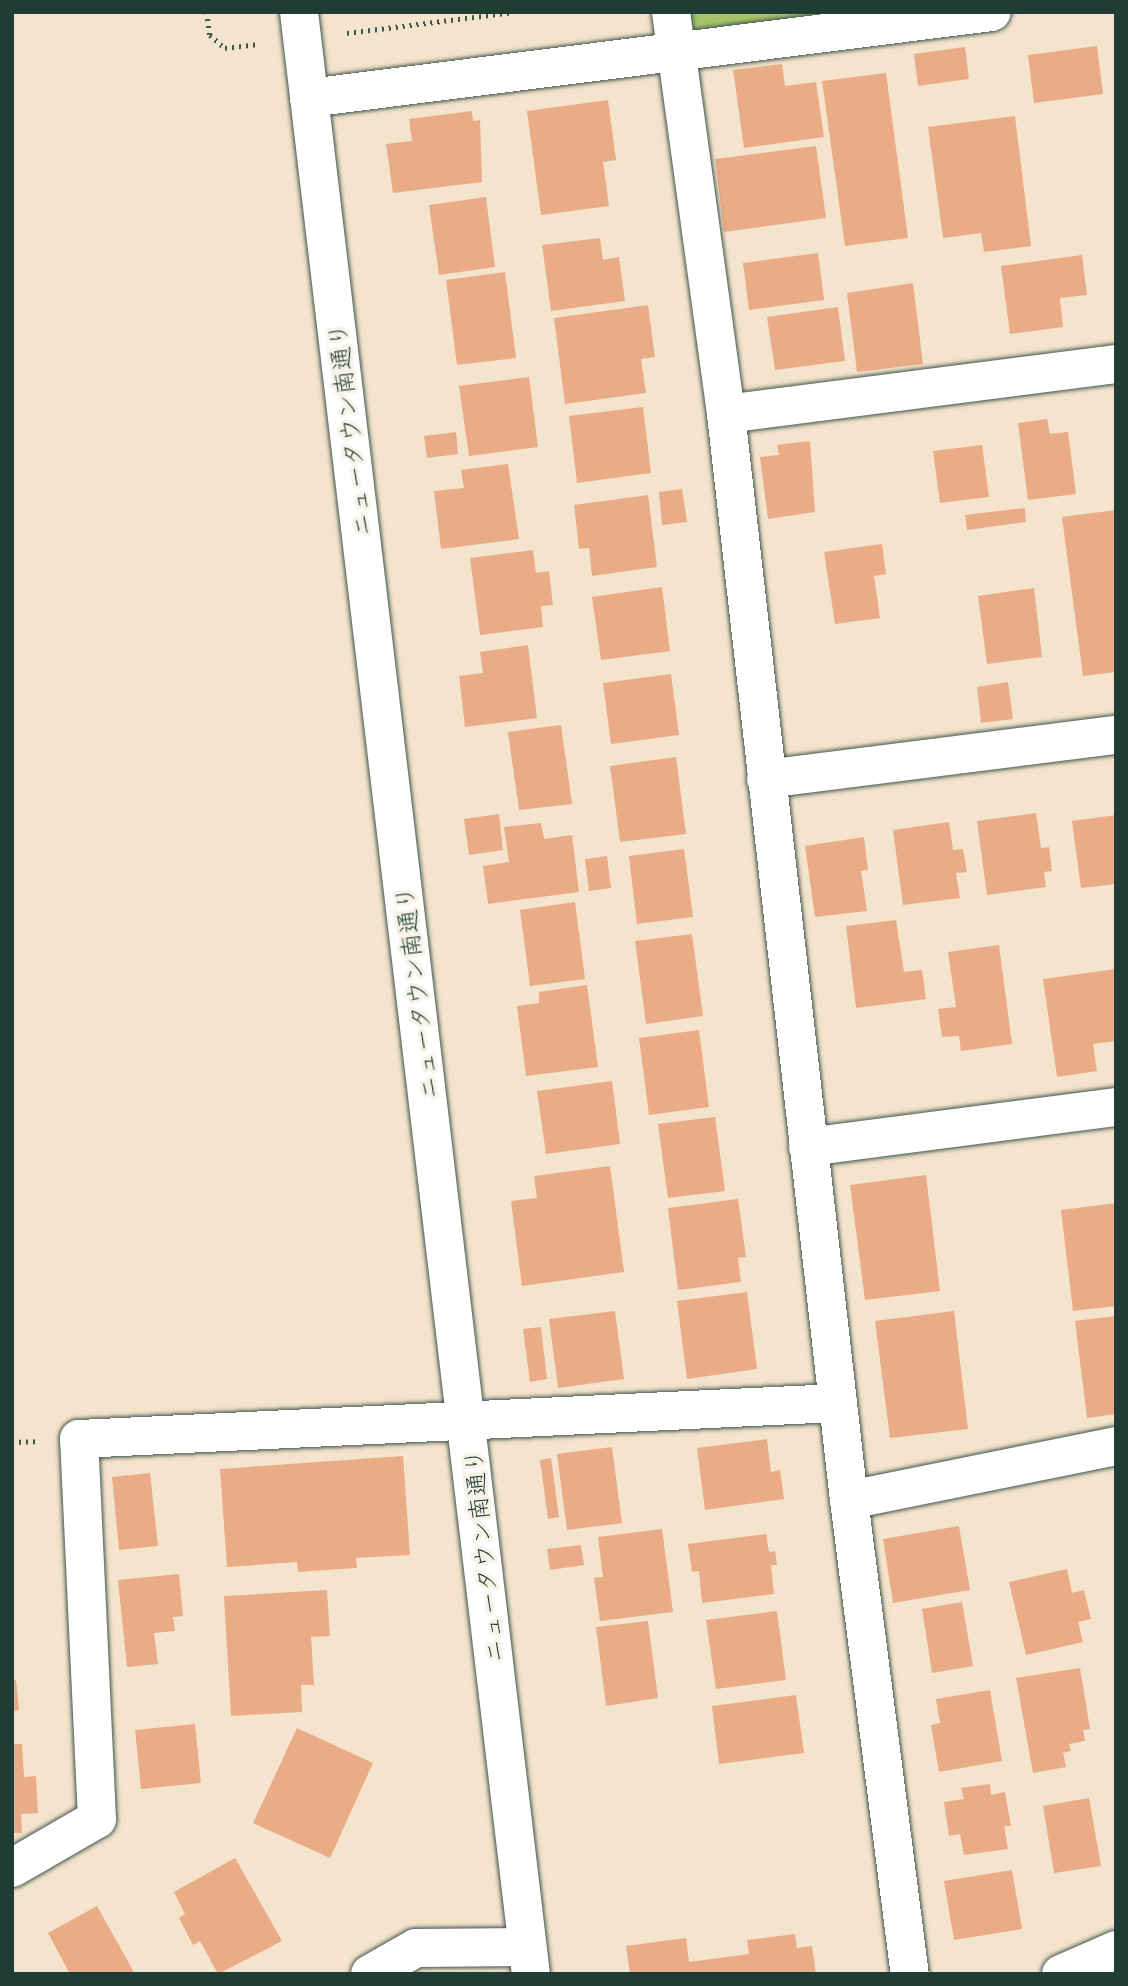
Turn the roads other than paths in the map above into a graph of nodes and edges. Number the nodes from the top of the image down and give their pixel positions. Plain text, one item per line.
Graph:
1 (671, 12) edge
2 (992, 12) edge
3 (300, 25) edge
4 (676, 53) junction
5 (309, 98) junction
6 (1116, 364) edge
7 (726, 414) junction
8 (1116, 735) edge
9 (766, 779) junction
10 (1116, 1107) edge
11 (808, 1147) junction
12 (838, 1403) junction
13 (468, 1423) junction
14 (1116, 1446) edge
15 (849, 1500) junction
16 (12, 1868) edge
17 (1116, 1950) edge
18 (529, 1960) edge
19 (370, 1974) edge
20 (491, 1974) edge
21 (910, 1974) edge
22 (1062, 1974) edge

1 - 4 street
2 - 4 street
3 - 5 street, ニュータウン南通り
4 - 5 street
4 - 7 street
5 - 13 street, ニュータウン南通り
6 - 7 street
7 - 9 street
8 - 9 street
9 - 11 street
10 - 11 street
11 - 12 street
12 - 13 street
12 - 15 street
13 - 16 street
13 - 18 street, ニュータウン南通り
14 - 15 street
15 - 21 street
17 - 22 street
18 - 19 street
18 - 20 street

